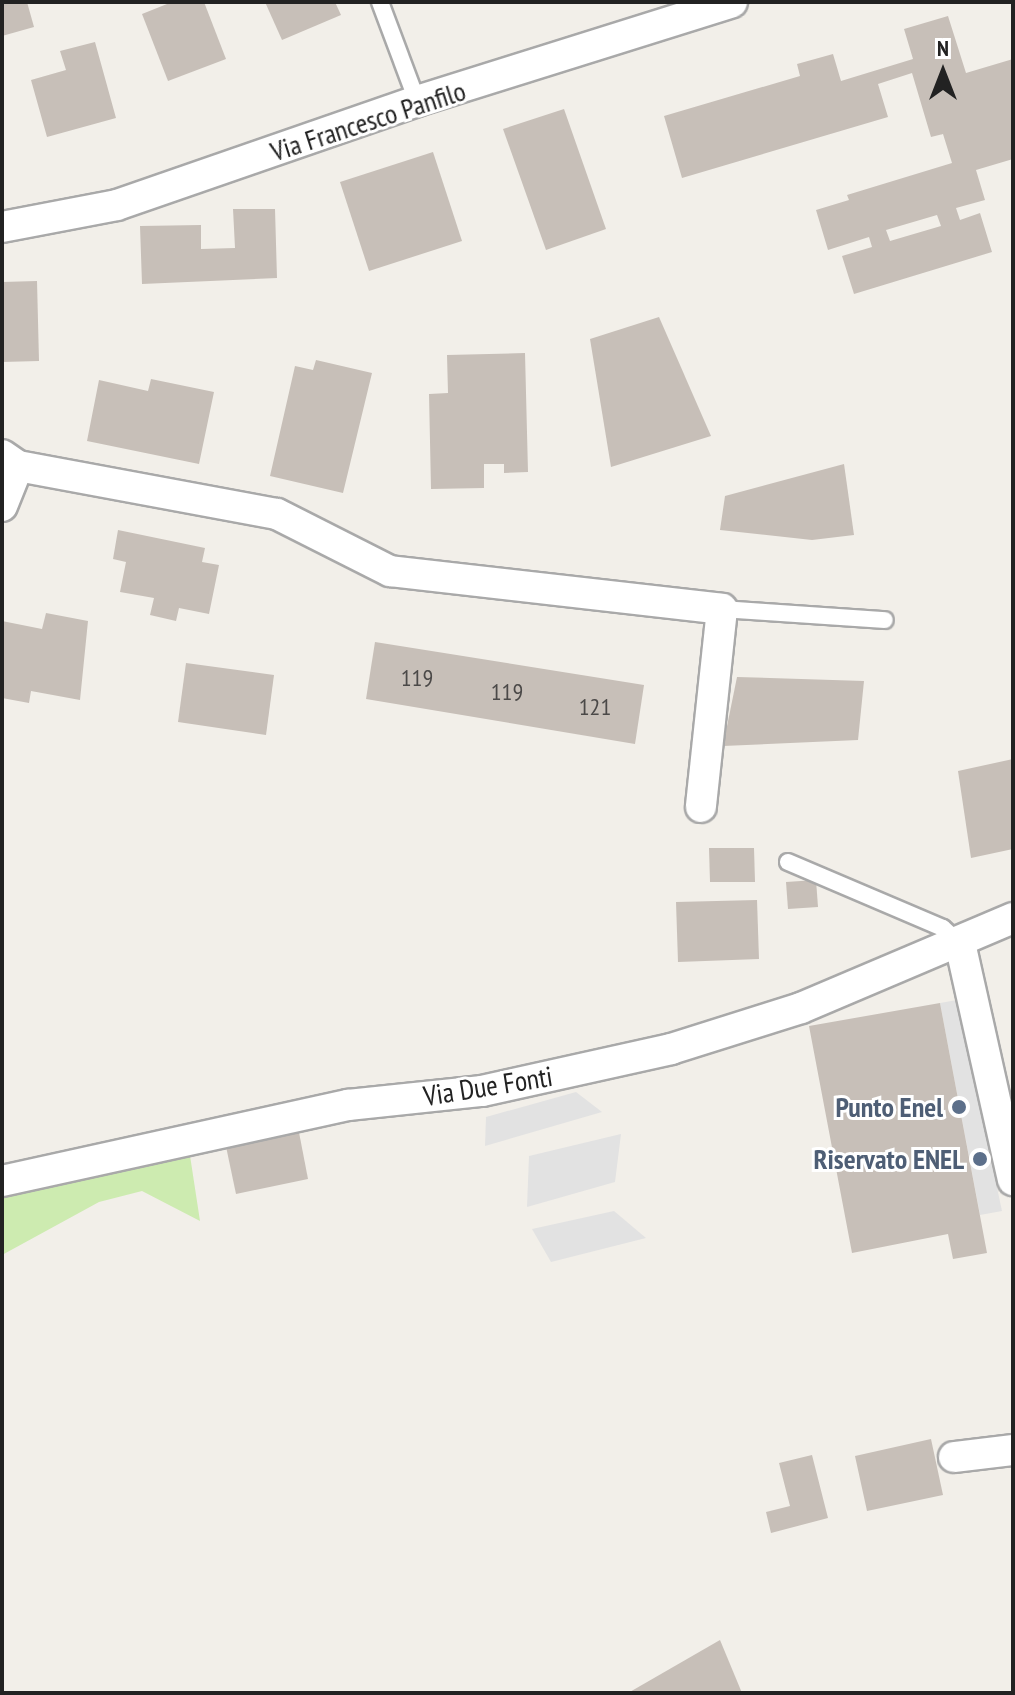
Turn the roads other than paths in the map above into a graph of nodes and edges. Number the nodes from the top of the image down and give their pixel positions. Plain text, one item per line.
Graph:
1 (380, 2) edge
2 (732, 2) edge
3 (417, 101) junction
4 (2, 227) edge
5 (10, 461) edge
6 (2, 506) edge
7 (722, 609) junction
8 (885, 620) dead end
9 (701, 807) dead end
10 (788, 862) dead end
11 (1013, 918) edge
12 (960, 943) junction
13 (1013, 1180) edge
14 (2, 1181) edge
15 (1013, 1450) edge
16 (954, 1457) dead end

1 - 3 lane
2 - 3 street, Via Francesco Panfilo
3 - 4 street, Via Francesco Panfilo
5 - 6 street
5 - 7 street
7 - 8 lane
7 - 9 street
10 - 12 lane
11 - 12 street, Via Due Fonti
12 - 13 street
12 - 14 street, Via Due Fonti
15 - 16 street

